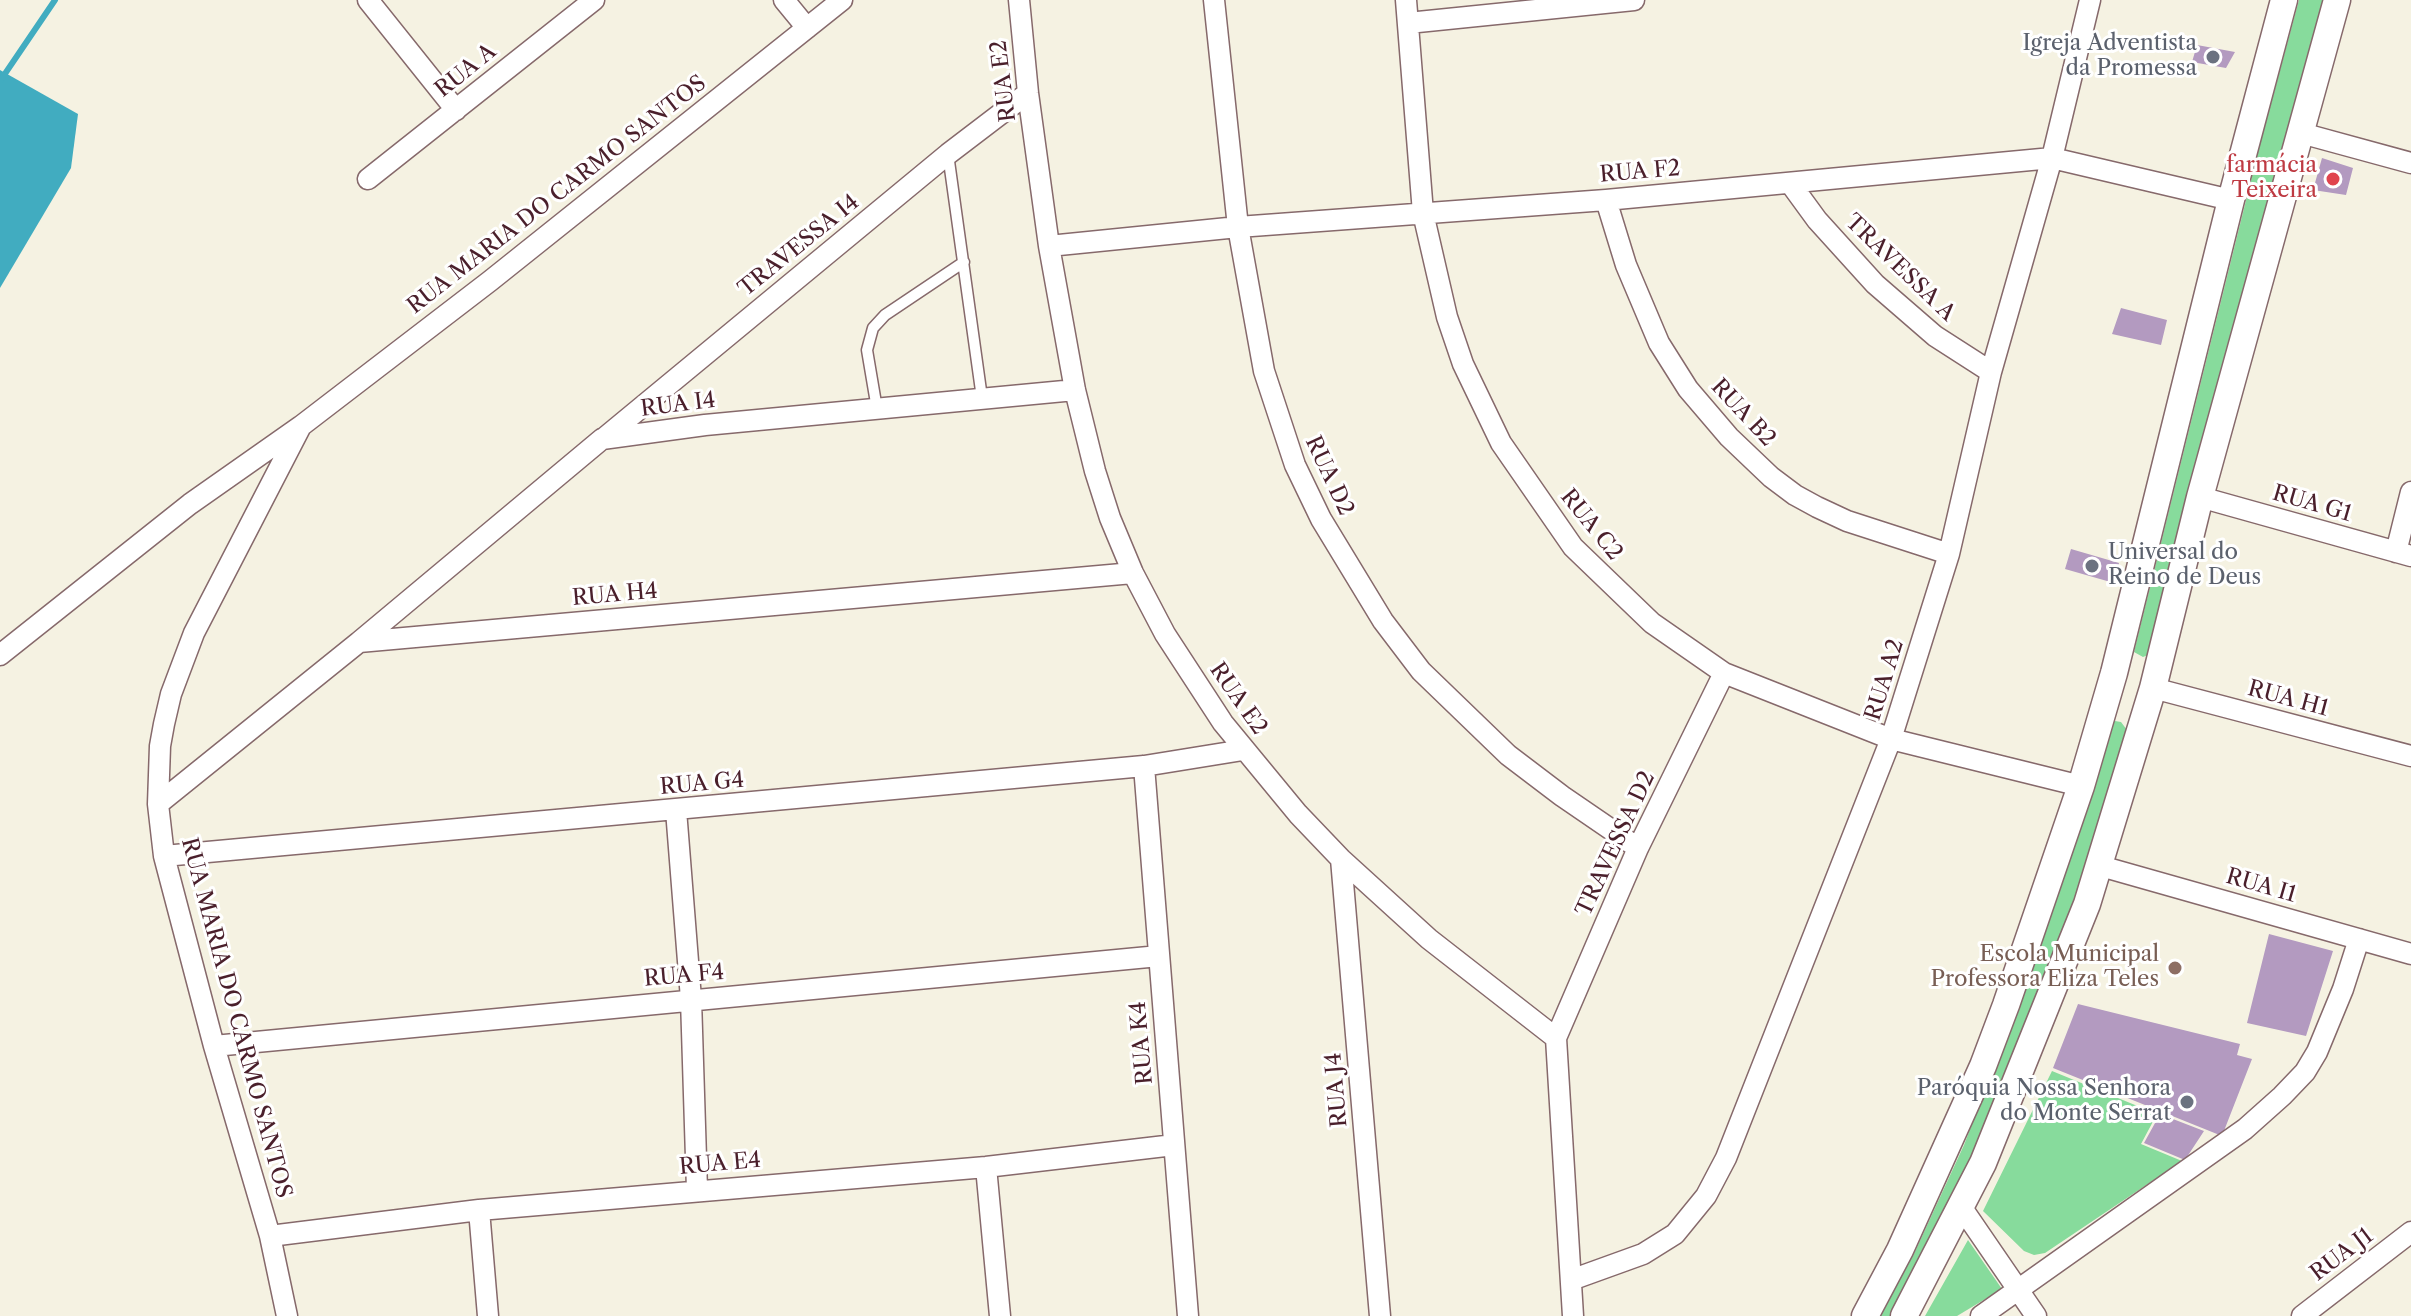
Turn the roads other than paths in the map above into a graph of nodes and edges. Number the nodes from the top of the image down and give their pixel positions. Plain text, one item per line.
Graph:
1 (368, 0) edge
2 (784, 0) edge
3 (842, 0) edge
4 (1019, 0) edge
5 (1214, 0) edge
6 (1406, 0) edge
7 (1634, 0) edge
8 (2090, 0) edge
9 (2284, 0) edge
10 (2337, 0) edge
11 (580, 4) edge
12 (1408, 23) junction
13 (807, 28) junction
14 (1028, 93) junction
15 (456, 110) junction
16 (2301, 133) junction
17 (948, 154) junction
18 (2052, 158) junction
19 (2411, 163) edge
20 (368, 179) dead end
21 (1790, 183) junction
22 (1606, 200) junction
23 (2231, 200) junction
24 (1423, 213) junction
25 (1238, 227) junction
26 (1049, 246) junction
27 (964, 262) junction
28 (1991, 372) junction
29 (1075, 390) junction
30 (982, 398) junction
31 (877, 409) junction
32 (301, 426) junction
33 (602, 439) junction
34 (2411, 492) edge
35 (2200, 497) junction
36 (1949, 554) junction
37 (2403, 554) edge
38 (1133, 573) junction
39 (359, 642) junction
40 (0, 655) edge
41 (1724, 673) junction
42 (2112, 678) junction
43 (2153, 688) junction
44 (1891, 739) junction
45 (1243, 750) junction
46 (2411, 756) edge
47 (1144, 766) junction
48 (2081, 786) junction
49 (158, 804) junction
50 (676, 810) junction
51 (1638, 848) junction
52 (164, 856) junction
53 (1341, 859) junction
54 (2097, 865) junction
55 (2359, 939) junction
56 (2411, 954) edge
57 (1159, 956) junction
58 (691, 999) junction
59 (1556, 1038) junction
60 (214, 1046) junction
61 (1174, 1145) junction
62 (986, 1167) junction
63 (697, 1190) junction
64 (1962, 1208) junction
65 (479, 1210) junction
66 (2411, 1232) edge
67 (270, 1236) junction
68 (1571, 1280) junction
69 (2018, 1291) junction
70 (287, 1316) edge
71 (488, 1316) edge
72 (1000, 1316) edge
73 (1188, 1316) edge
74 (1380, 1316) edge
75 (1573, 1316) edge
76 (1865, 1316) edge
77 (1904, 1316) edge
78 (1981, 1316) edge
79 (2036, 1316) edge
80 (2302, 1316) edge

1 - 15 street
2 - 13 street
3 - 13 street, RUA MARIA DO CARMO SANTOS
4 - 14 street, RUA E2
5 - 25 street, RUA D2
6 - 12 street, RUA C2
7 - 12 street
8 - 18 street, RUA A2
9 - 23 street
10 - 16 street
11 - 15 street, RUA A
12 - 24 street, RUA C2
13 - 32 street, RUA MARIA DO CARMO SANTOS
14 - 17 street, TRAVESSA I4
14 - 26 street, RUA E2
15 - 20 street, RUA A
16 - 19 street
16 - 35 street
17 - 27 lane
17 - 33 street, TRAVESSA I4
18 - 21 street, RUA F2
18 - 23 street, RUA F2
18 - 28 street, RUA A2
21 - 22 street, RUA F2
21 - 28 street, TRAVESSA A
22 - 24 street, RUA F2
22 - 36 street, RUA B2
23 - 42 street
24 - 25 street, RUA F2
24 - 41 street, RUA C2
25 - 26 street, RUA F2
25 - 51 street, RUA D2
26 - 29 street, RUA E2
27 - 30 lane
27 - 31 lane
28 - 36 street, RUA A2
29 - 30 street, RUA I4
29 - 38 street, RUA E2
30 - 31 street, RUA I4
31 - 33 street, RUA I4
32 - 40 street, RUA MARIA DO CARMO SANTOS
32 - 49 street, RUA MARIA DO CARMO SANTOS
33 - 39 street
34 - 37 street
35 - 37 street, RUA G1
35 - 43 street
36 - 44 street, RUA A2
38 - 39 street, RUA H4
38 - 45 street, RUA E2
39 - 49 street
41 - 44 street, RUA C2
41 - 51 street, TRAVESSA D2
42 - 43 street
42 - 48 street
43 - 46 street, RUA H1
43 - 54 street
44 - 48 street, RUA C2
44 - 68 street, RUA A2
45 - 47 street, RUA G4
45 - 53 street, RUA E2
47 - 50 street, RUA G4
47 - 57 street, RUA K4
48 - 76 street
49 - 52 street, RUA MARIA DO CARMO SANTOS
50 - 52 street, RUA G4
50 - 58 street
51 - 59 street, TRAVESSA D2
52 - 60 street, RUA MARIA DO CARMO SANTOS
53 - 59 street, RUA E2
53 - 74 street, RUA J4
54 - 55 street, RUA I1
54 - 64 street
55 - 56 street, RUA I1
55 - 69 street
57 - 58 street, RUA F4
57 - 61 street, RUA K4
58 - 60 street, RUA F4
58 - 63 street
59 - 68 street
60 - 67 street, RUA MARIA DO CARMO SANTOS
61 - 62 street, RUA E4
61 - 73 street, RUA K4
62 - 63 street, RUA E4
62 - 72 street
63 - 65 street, RUA E4
64 - 69 street
64 - 77 street
65 - 67 street, RUA E4
65 - 71 street
66 - 80 street, RUA J1
67 - 70 street, RUA MARIA DO CARMO SANTOS
68 - 75 street
69 - 78 street
69 - 79 street

